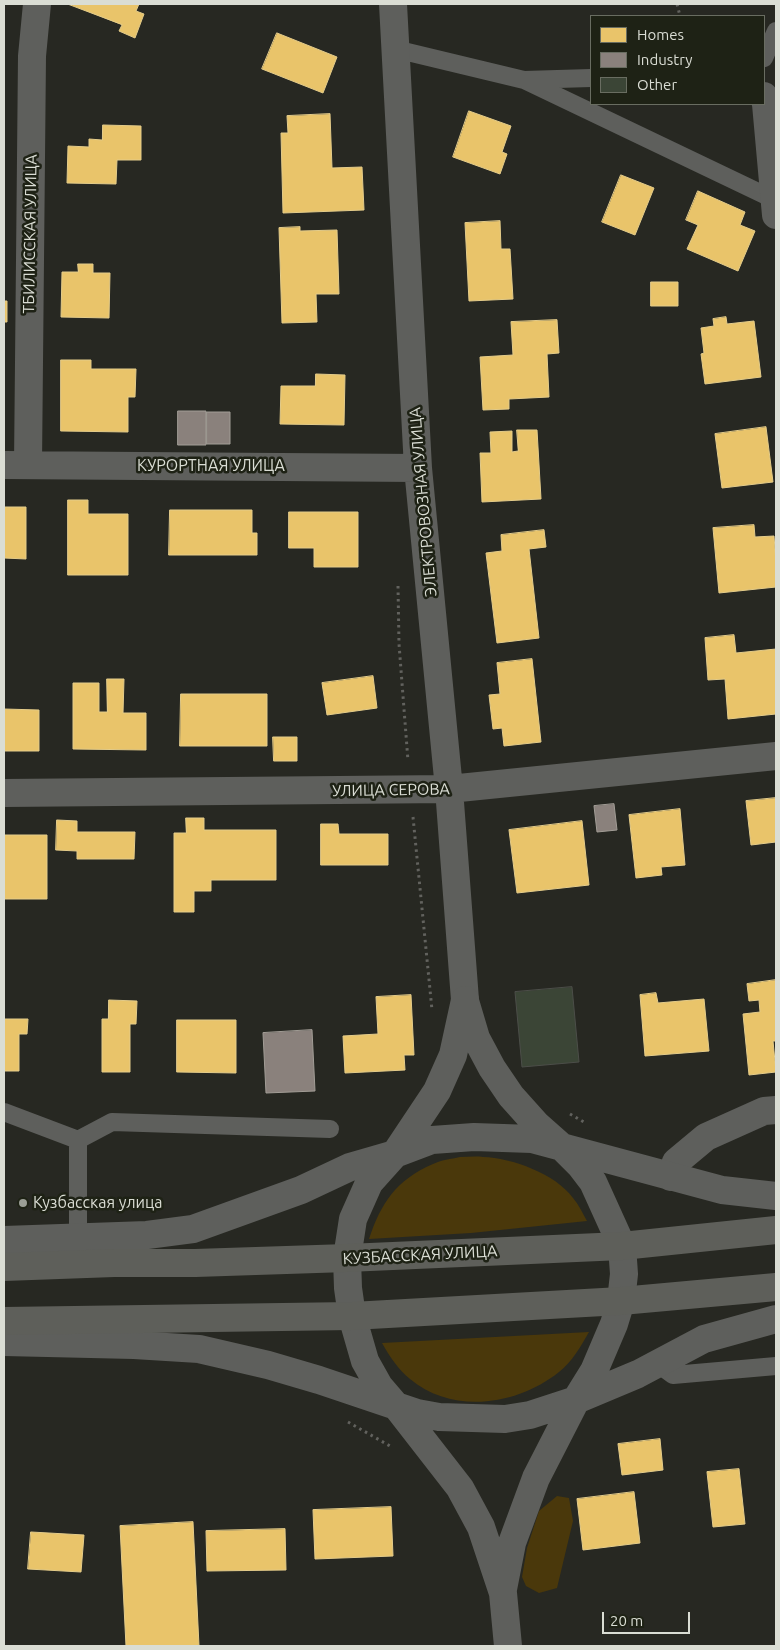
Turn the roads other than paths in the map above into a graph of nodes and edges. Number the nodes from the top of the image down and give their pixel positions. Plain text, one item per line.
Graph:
1 (37, 4) edge
2 (393, 4) edge
3 (776, 32) edge
4 (395, 49) junction
5 (765, 56) edge
6 (590, 78) edge
7 (524, 80) junction
8 (765, 100) edge
9 (775, 208) edge
10 (16, 465) edge
11 (418, 468) junction
12 (776, 756) edge
13 (449, 790) junction
14 (4, 793) edge
15 (465, 1000) junction
16 (776, 1110) edge
17 (4, 1112) edge
18 (330, 1129) dead end
19 (78, 1140) junction
20 (563, 1148) junction
21 (395, 1154) junction
22 (671, 1177) junction
23 (776, 1196) edge
24 (776, 1230) edge
25 (78, 1238) junction
26 (4, 1240) edge
27 (622, 1246) junction
28 (347, 1258) junction
29 (4, 1267) edge
30 (776, 1287) edge
31 (621, 1301) junction
32 (352, 1316) junction
33 (776, 1319) edge
34 (4, 1321) edge
35 (4, 1342) edge
36 (658, 1364) junction
37 (776, 1366) edge
38 (576, 1400) junction
39 (397, 1407) junction
40 (503, 1593) junction
41 (508, 1646) edge

1 - 10 street, ТБИЛИССКАЯ УЛИЦА
2 - 4 street, ЭЛЕКТРОВОЗНАЯ УЛИЦА
3 - 5 lane
4 - 7 lane
4 - 11 street, ЭЛЕКТРОВОЗНАЯ УЛИЦА
6 - 7 lane
7 - 9 lane
8 - 9 street
10 - 11 street, КУРОРТНАЯ УЛИЦА
11 - 13 street, ЭЛЕКТРОВОЗНАЯ УЛИЦА
12 - 13 street, УЛИЦА СЕРОВА
13 - 14 street, УЛИЦА СЕРОВА
13 - 15 street, ЭЛЕКТРОВОЗНАЯ УЛИЦА
15 - 20 street
15 - 21 street
16 - 22 street
17 - 19 lane
18 - 19 lane
19 - 25 lane
20 - 21 street
20 - 22 street
20 - 27 street
21 - 25 street
21 - 28 street
22 - 23 street
24 - 27 main road, КУЗБАССКАЯ УЛИЦА
25 - 26 street
27 - 28 main road, КУЗБАССКАЯ УЛИЦА
27 - 31 street
28 - 29 main road, КУЗБАССКАЯ УЛИЦА
28 - 32 street
30 - 31 main road
31 - 32 main road
31 - 38 street
32 - 34 main road
32 - 39 street
33 - 36 street
35 - 39 street
36 - 37 lane
36 - 38 street
38 - 39 street
38 - 40 street
39 - 40 street
40 - 41 street

